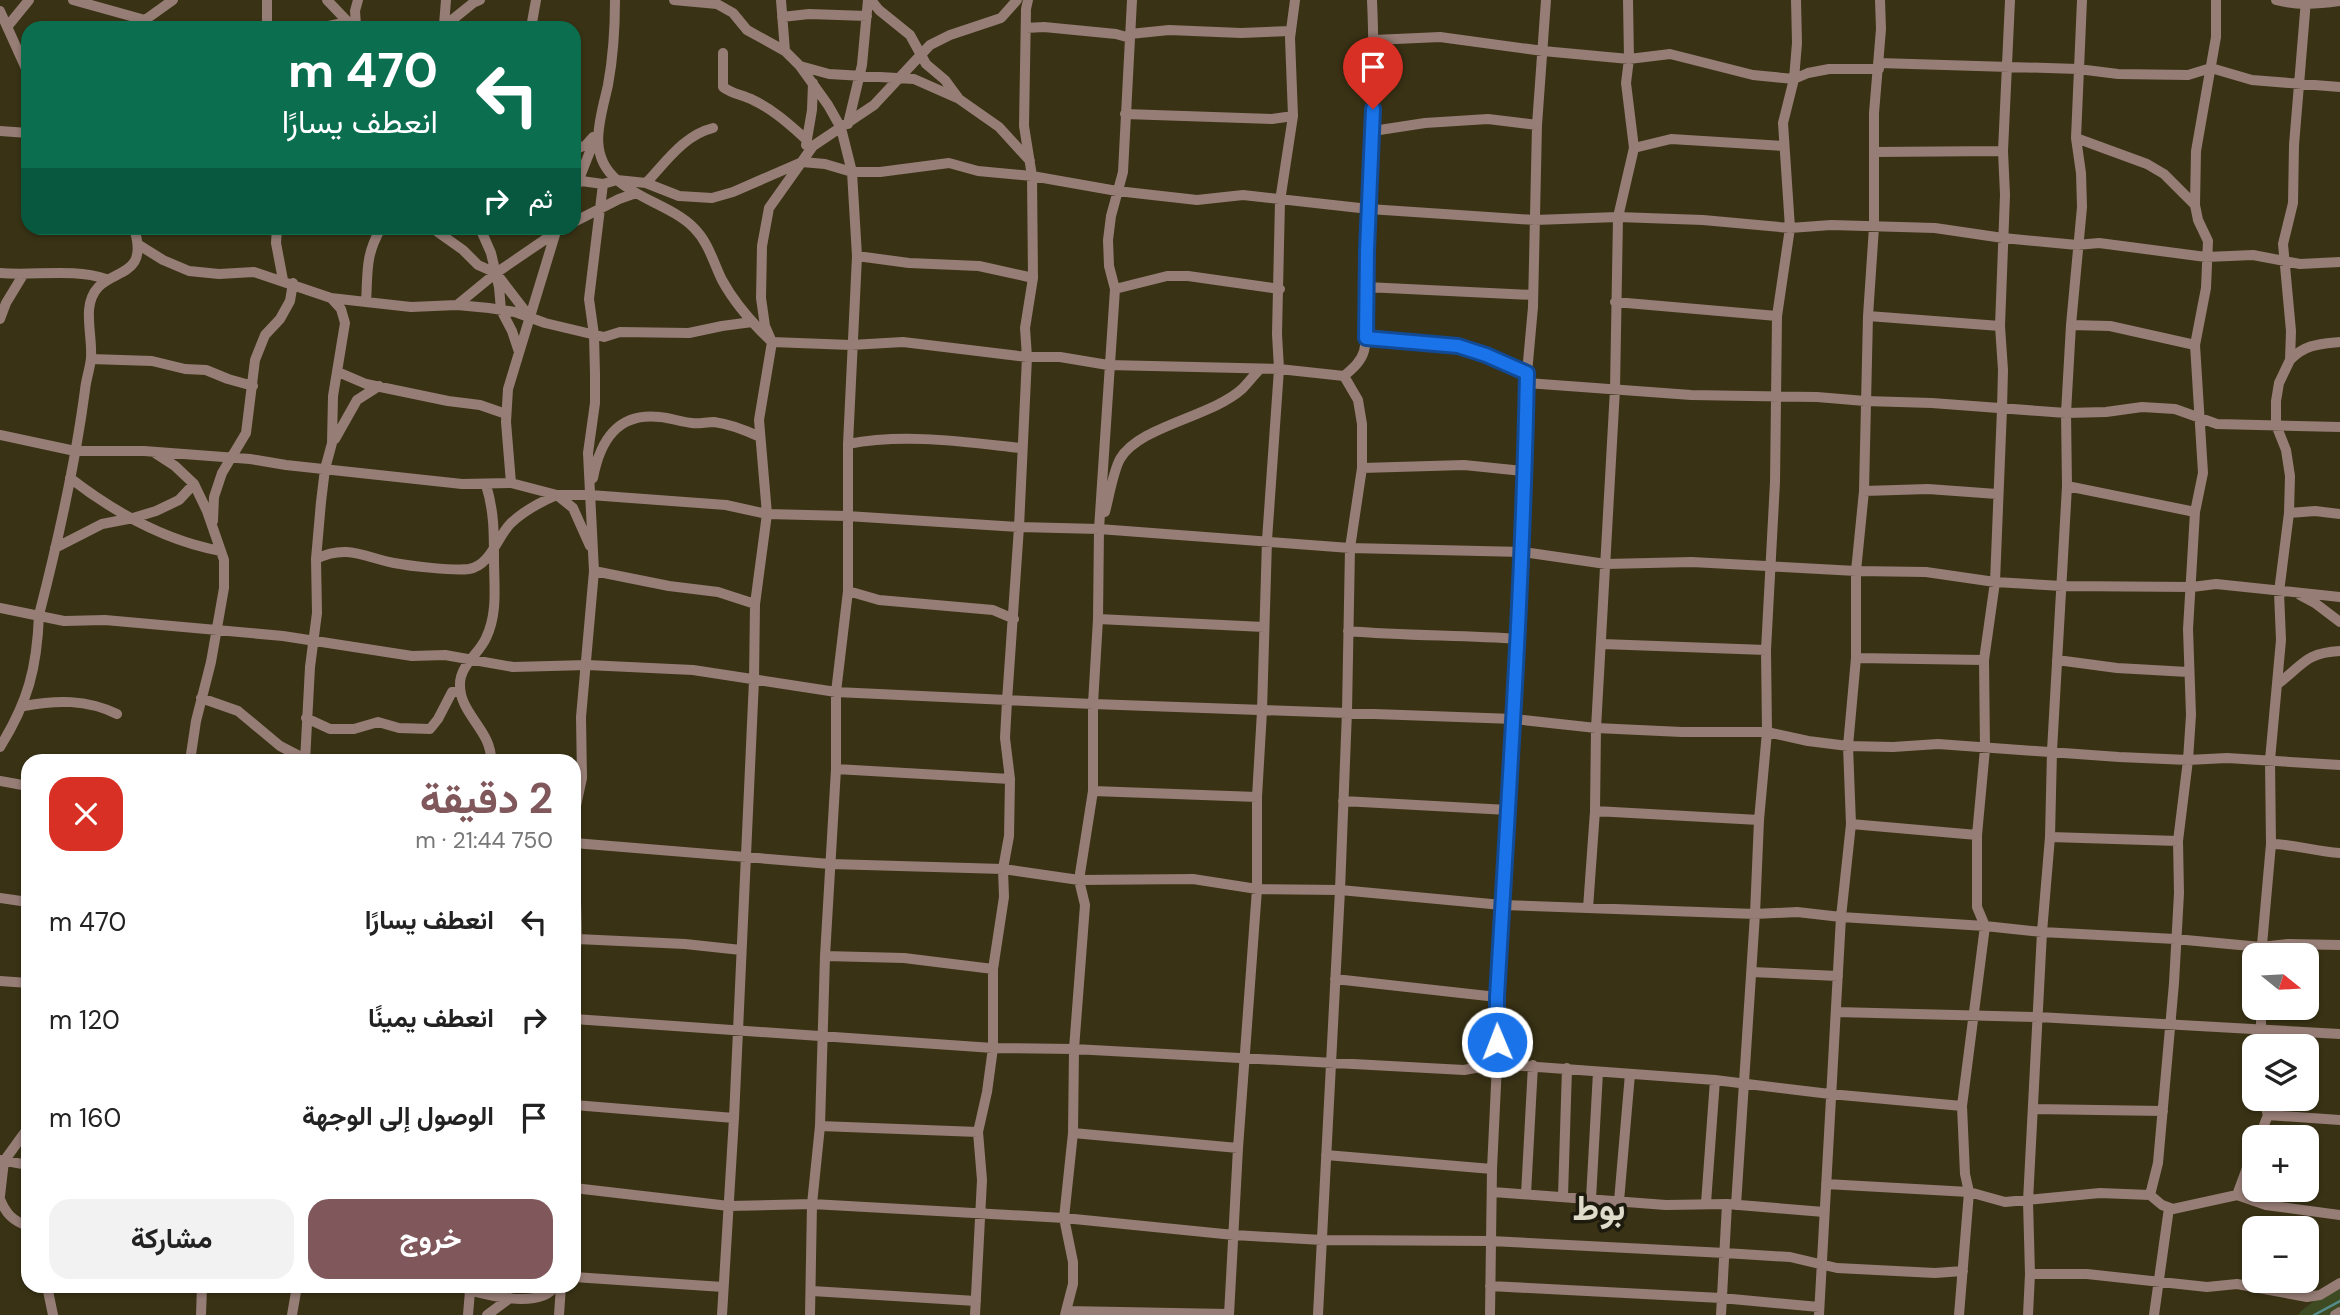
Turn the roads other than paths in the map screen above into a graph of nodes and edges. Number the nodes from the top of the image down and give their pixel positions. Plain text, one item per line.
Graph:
1 (30, 0) edge
2 (73, 0) edge
3 (173, 0) edge
4 (267, 0) edge
5 (327, 0) edge
6 (358, 0) edge
7 (446, 0) edge
8 (480, 0) edge
9 (536, 0) edge
10 (615, 0) edge
11 (674, 0) edge
12 (781, 0) edge
13 (869, 0) edge
14 (1017, 0) edge
15 (1028, 0) edge
16 (1132, 0) edge
17 (1295, 0) edge
18 (1372, 0) edge
19 (1546, 0) edge
20 (1628, 0) edge
21 (1796, 0) edge
22 (1880, 0) edge
23 (2010, 0) edge
24 (2082, 0) edge
25 (2216, 0) edge
26 (2276, 0) edge
27 (2340, 1) edge
28 (2307, 2) edge
29 (0, 11) edge
30 (867, 16) junction
31 (782, 17) junction
32 (134, 21) edge
33 (147, 21) edge
34 (267, 21) edge
35 (351, 21) edge
36 (356, 21) edge
37 (444, 21) edge
38 (451, 21) edge
39 (532, 21) edge
40 (7, 27) junction
41 (1026, 28) junction
42 (1291, 32) junction
43 (1130, 36) junction
44 (1374, 40) junction
45 (785, 51) junction
46 (1543, 51) junction
47 (723, 53) dead end
48 (921, 56) junction
49 (21, 58) edge
50 (1629, 59) junction
51 (800, 66) junction
52 (1879, 66) junction
53 (2009, 66) junction
54 (2211, 68) junction
55 (2078, 69) junction
56 (859, 76) junction
57 (902, 77) junction
58 (1794, 79) junction
59 (813, 83) junction
60 (2298, 84) junction
61 (2340, 87) edge
62 (959, 99) junction
63 (1125, 114) junction
64 (1293, 116) junction
65 (1537, 125) junction
66 (844, 126) junction
67 (713, 128) dead end
68 (0, 131) edge
69 (1373, 131) junction
70 (21, 132) edge
71 (597, 132) junction
72 (2076, 138) junction
73 (807, 141) junction
74 (581, 146) edge
75 (1783, 146) junction
76 (1634, 148) junction
77 (1874, 152) junction
78 (2003, 152) junction
79 (1030, 161) junction
80 (802, 162) junction
81 (581, 170) edge
82 (852, 172) junction
83 (1032, 176) junction
84 (617, 180) junction
85 (581, 181) edge
86 (646, 183) junction
87 (603, 184) junction
88 (1118, 191) junction
89 (636, 193) junction
90 (1280, 201) junction
91 (2195, 205) junction
92 (601, 207) junction
93 (1369, 209) junction
94 (1618, 217) junction
95 (581, 218) edge
96 (1535, 220) junction
97 (1874, 227) junction
98 (1790, 228) junction
99 (136, 235) edge
100 (277, 235) edge
101 (377, 235) edge
102 (442, 235) edge
103 (482, 235) edge
104 (550, 235) edge
105 (557, 235) edge
106 (2003, 238) junction
107 (139, 245) junction
108 (2077, 245) junction
109 (857, 256) junction
110 (2206, 257) junction
111 (2283, 261) junction
112 (2340, 262) edge
113 (2, 272) edge
114 (496, 273) junction
115 (23, 275) junction
116 (1033, 278) junction
117 (106, 279) junction
118 (288, 281) junction
119 (1366, 287) junction
120 (1115, 289) junction
121 (1279, 289) junction
122 (1534, 295) junction
123 (331, 298) junction
124 (366, 302) junction
125 (1615, 302) junction
126 (457, 305) junction
127 (501, 310) junction
128 (1777, 316) junction
129 (1868, 316) junction
130 (529, 317) junction
131 (0, 319) edge
132 (752, 322) junction
133 (2071, 325) junction
134 (2000, 326) junction
135 (594, 335) junction
136 (1366, 338) junction
137 (772, 342) junction
138 (2340, 342) edge
139 (852, 345) junction
140 (2195, 345) junction
141 (519, 352) junction
142 (1027, 357) junction
143 (91, 359) junction
144 (2290, 360) junction
145 (1108, 365) junction
146 (1260, 369) junction
147 (1279, 369) junction
148 (338, 372) junction
149 (1344, 376) junction
150 (1527, 378) junction
151 (253, 386) junction
152 (379, 386) junction
153 (1615, 389) junction
154 (1777, 398) junction
155 (1865, 401) junction
156 (2002, 409) junction
157 (2066, 413) junction
158 (506, 414) junction
159 (2198, 416) junction
160 (2276, 425) junction
161 (2340, 427) edge
162 (0, 435) edge
163 (760, 437) junction
164 (332, 443) junction
165 (848, 444) junction
166 (1021, 448) junction
167 (75, 451) junction
168 (153, 452) junction
169 (231, 458) junction
170 (1362, 468) junction
171 (325, 469) junction
172 (1523, 471) junction
173 (70, 478) junction
174 (511, 483) junction
175 (194, 484) junction
176 (486, 485) junction
177 (2067, 486) junction
178 (1864, 491) junction
179 (1997, 494) junction
180 (557, 495) junction
181 (590, 495) junction
182 (2195, 512) junction
183 (2289, 513) junction
184 (767, 514) junction
185 (2340, 514) edge
186 (847, 516) junction
187 (133, 519) junction
188 (213, 527) junction
189 (1019, 527) junction
190 (1099, 529) junction
191 (1267, 540) junction
192 (495, 544) junction
193 (55, 548) junction
194 (1350, 548) junction
195 (221, 551) junction
196 (1523, 552) junction
197 (593, 553) junction
198 (316, 559) junction
199 (1606, 564) junction
200 (1770, 565) junction
201 (594, 571) junction
202 (1856, 571) junction
203 (1995, 582) junction
204 (2062, 586) junction
205 (2192, 587) junction
206 (848, 591) junction
207 (2279, 592) junction
208 (2294, 592) junction
209 (2340, 597) edge
210 (755, 604) junction
211 (0, 608) edge
212 (39, 615) junction
213 (1014, 619) junction
214 (1098, 619) junction
215 (2340, 622) edge
216 (1264, 627) junction
217 (215, 629) junction
218 (1348, 631) junction
219 (1518, 639) junction
220 (312, 640) junction
221 (1602, 644) junction
222 (1766, 650) junction
223 (2340, 651) edge
224 (1856, 658) junction
225 (469, 660) junction
226 (1984, 660) junction
227 (2057, 660) junction
228 (587, 665) junction
229 (2188, 672) junction
230 (754, 680) junction
231 (2279, 683) junction
232 (460, 691) junction
233 (836, 692) junction
234 (201, 698) junction
235 (1007, 701) junction
236 (1093, 704) junction
237 (24, 706) junction
238 (1262, 711) junction
239 (1347, 711) junction
240 (117, 713) dead end
241 (306, 718) junction
242 (1514, 719) junction
243 (1596, 728) junction
244 (1767, 732) junction
245 (1848, 746) junction
246 (0, 747) edge
247 (1984, 749) junction
248 (2052, 751) junction
249 (191, 754) edge
250 (295, 754) edge
251 (306, 754) edge
252 (491, 754) edge
253 (2188, 760) junction
254 (2270, 760) junction
255 (2340, 765) edge
256 (836, 769) junction
257 (1010, 779) junction
258 (0, 781) edge
259 (581, 783) edge
260 (21, 785) edge
261 (1093, 791) junction
262 (1257, 797) junction
263 (1343, 801) junction
264 (1508, 810) junction
265 (1595, 811) junction
266 (1759, 820) junction
267 (1851, 824) junction
268 (1977, 835) junction
269 (2050, 837) junction
270 (2178, 841) junction
271 (581, 843) edge
272 (2271, 844) junction
273 (2340, 853) edge
274 (746, 857) junction
275 (830, 864) junction
276 (1003, 869) junction
277 (1079, 880) junction
278 (1257, 889) junction
279 (1340, 890) junction
280 (0, 898) edge
281 (21, 901) edge
282 (1503, 905) junction
283 (1588, 908) junction
284 (1755, 914) junction
285 (1841, 917) junction
286 (1985, 926) junction
287 (2042, 932) junction
288 (581, 939) edge
289 (2175, 939) junction
290 (2262, 943) edge
291 (2319, 945) edge
292 (2340, 945) edge
293 (2242, 948) edge
294 (741, 950) junction
295 (825, 956) junction
296 (993, 969) junction
297 (1752, 972) junction
298 (1838, 976) junction
299 (1335, 979) junction
300 (0, 981) edge
301 (21, 982) edge
302 (1497, 997) junction
303 (1836, 1012) junction
304 (1974, 1017) junction
305 (2038, 1017) junction
306 (581, 1020) edge
307 (2260, 1020) edge
308 (2169, 1026) junction
309 (2260, 1031) junction
310 (736, 1032) junction
311 (2260, 1034) edge
312 (2340, 1034) edge
313 (824, 1038) junction
314 (993, 1048) junction
315 (1074, 1049) junction
316 (1244, 1060) junction
317 (1330, 1064) junction
318 (1497, 1064) junction
319 (1533, 1065) junction
320 (1567, 1068) junction
321 (1598, 1072) junction
322 (1630, 1074) junction
323 (1715, 1080) junction
324 (1745, 1083) junction
325 (1830, 1094) junction
326 (581, 1106) edge
327 (1962, 1106) junction
328 (2033, 1109) junction
329 (2163, 1111) junction
330 (2267, 1111) edge
331 (2268, 1115) junction
332 (734, 1118) junction
333 (2340, 1120) edge
334 (2264, 1125) edge
335 (820, 1126) junction
336 (978, 1132) junction
337 (1073, 1133) junction
338 (21, 1137) edge
339 (1238, 1148) junction
340 (1326, 1155) junction
341 (2, 1160) edge
342 (21, 1164) edge
343 (1492, 1169) junction
344 (2242, 1181) edge
345 (1826, 1184) junction
346 (581, 1189) edge
347 (1493, 1192) junction
348 (1969, 1192) junction
349 (1526, 1194) junction
350 (2150, 1195) junction
351 (2237, 1195) junction
352 (1563, 1196) junction
353 (0, 1198) edge
354 (1591, 1199) junction
355 (1619, 1201) junction
356 (2028, 1201) junction
357 (1706, 1203) junction
358 (811, 1204) junction
359 (1732, 1205) junction
360 (729, 1206) junction
361 (2169, 1208) junction
362 (1824, 1212) junction
363 (2340, 1214) edge
364 (980, 1215) junction
365 (1063, 1218) junction
366 (21, 1224) edge
367 (1234, 1235) junction
368 (1322, 1240) junction
369 (1492, 1241) junction
370 (1725, 1253) junction
371 (1821, 1265) junction
372 (1963, 1271) junction
373 (2030, 1274) junction
374 (581, 1277) edge
375 (2158, 1281) junction
376 (2340, 1283) edge
377 (1490, 1286) junction
378 (723, 1287) junction
379 (811, 1291) junction
380 (48, 1293) edge
381 (202, 1293) edge
382 (296, 1293) edge
383 (466, 1293) edge
384 (488, 1293) edge
385 (548, 1293) edge
386 (561, 1293) edge
387 (510, 1298) junction
388 (1721, 1298) junction
389 (976, 1301) junction
390 (1819, 1311) edge
391 (2340, 1312) edge
392 (1066, 1313) edge
393 (53, 1315) edge
394 (201, 1315) edge
395 (292, 1315) edge
396 (468, 1315) edge
397 (487, 1315) edge
398 (559, 1315) edge
399 (722, 1315) edge
400 (810, 1315) edge
401 (975, 1315) edge
402 (1229, 1315) edge
403 (1318, 1315) edge
404 (1490, 1315) edge
405 (1721, 1315) edge
406 (1959, 1315) edge
407 (2028, 1315) edge
408 (2154, 1315) edge
409 (2335, 1315) edge

1 - 40 street
2 - 32 street
3 - 33 street
4 - 34 street
5 - 35 street
6 - 36 street
7 - 37 street
8 - 38 street
9 - 39 street
10 - 71 street
11 - 45 street
12 - 31 street
13 - 30 street
13 - 48 street
14 - 48 street
15 - 41 street
16 - 43 street
17 - 42 street
18 - 44 street
19 - 46 street
20 - 50 street
21 - 58 street
22 - 52 street
23 - 53 street
24 - 55 street
25 - 54 street
26 - 28 street
27 - 28 street
28 - 60 street
29 - 40 street
30 - 31 street
30 - 56 street
31 - 45 street
40 - 49 street
41 - 43 street
41 - 79 street
42 - 43 street
42 - 64 street
43 - 63 street
44 - 46 street
44 - 69 street
45 - 51 street
46 - 50 street
46 - 65 street
47 - 73 street
48 - 57 street
48 - 62 street
50 - 58 street
50 - 76 street
51 - 56 street
51 - 59 street
52 - 53 street
52 - 58 street
52 - 77 street
53 - 55 street
53 - 78 street
54 - 55 street
54 - 60 street
54 - 91 street
55 - 72 street
56 - 57 street
56 - 66 street
57 - 62 street
57 - 66 street
58 - 75 street
59 - 66 street
59 - 73 street
60 - 61 street
60 - 111 street
62 - 79 street
63 - 64 street
63 - 88 street
64 - 90 street
65 - 69 street
65 - 96 street
66 - 80 street
66 - 82 street
67 - 86 street
68 - 70 street
69 - 93 street
71 - 74 street
71 - 81 street
71 - 84 street
72 - 91 street
72 - 108 street
73 - 80 street
75 - 76 street
75 - 98 street
76 - 94 street
77 - 78 street
77 - 97 street
78 - 106 street
79 - 83 street
80 - 82 street
80 - 86 street
80 - 137 street
82 - 83 street
82 - 109 street
83 - 88 street
83 - 116 street
84 - 86 street
84 - 87 street
84 - 89 street
85 - 87 street
87 - 92 street
88 - 90 street
88 - 120 street
89 - 92 street
89 - 132 street
90 - 93 street
90 - 121 street
91 - 110 street
92 - 95 street
92 - 135 street
93 - 96 street
93 - 119 street
94 - 96 street
94 - 98 street
94 - 125 street
96 - 122 street
97 - 98 street
97 - 106 street
97 - 129 street
98 - 128 street
99 - 107 street
100 - 118 street
101 - 124 street
102 - 114 street
103 - 114 street
104 - 114 street
105 - 130 street
106 - 108 street
106 - 134 street
107 - 117 street
107 - 118 street
108 - 110 street
108 - 133 street
109 - 116 street
109 - 139 street
110 - 111 street
110 - 140 street
111 - 112 street
111 - 144 street
113 - 115 street
114 - 126 street
114 - 127 street
114 - 130 street
115 - 117 street
115 - 131 street
116 - 142 street
117 - 143 street
118 - 123 street
118 - 151 street
119 - 122 street
119 - 136 street
120 - 121 street
120 - 145 street
121 - 147 street
122 - 150 street
123 - 124 street
123 - 148 street
124 - 126 street
125 - 128 street
125 - 153 street
126 - 127 street
127 - 130 street
127 - 141 street
128 - 154 street
129 - 134 street
129 - 155 street
130 - 135 street
130 - 141 street
132 - 135 street
132 - 137 street
133 - 140 street
133 - 157 street
134 - 156 street
135 - 181 street
136 - 149 street
136 - 150 street
137 - 139 street
137 - 163 street
138 - 144 street
139 - 142 street
139 - 165 street
140 - 159 street
141 - 158 street
142 - 145 street
142 - 166 street
143 - 151 street
143 - 167 street
144 - 160 street
145 - 146 street
145 - 190 street
146 - 147 street
146 - 190 street
147 - 149 street
147 - 191 street
148 - 152 street
148 - 164 street
149 - 170 street
150 - 153 street
150 - 172 street
151 - 169 street
152 - 158 street
152 - 164 street
153 - 154 street
153 - 199 street
154 - 155 street
154 - 200 street
155 - 156 street
155 - 178 street
156 - 157 street
156 - 179 street
157 - 159 street
157 - 177 street
158 - 174 street
159 - 160 street
159 - 182 street
160 - 161 street
160 - 183 street
162 - 167 street
163 - 181 street
163 - 184 street
164 - 171 street
165 - 166 street
165 - 186 street
166 - 189 street
167 - 168 street
167 - 173 street
168 - 169 street
168 - 175 street
169 - 171 street
169 - 188 street
170 - 172 street
170 - 194 street
171 - 176 street
171 - 198 street
172 - 196 street
173 - 187 street
173 - 193 street
174 - 176 street
174 - 180 street
175 - 187 street
175 - 188 street
176 - 192 street
177 - 182 street
177 - 204 street
178 - 179 street
178 - 202 street
179 - 203 street
180 - 181 street
180 - 192 street
180 - 197 street
181 - 184 street
181 - 197 street
182 - 205 street
183 - 185 street
183 - 207 street
184 - 186 street
184 - 210 street
186 - 189 street
186 - 206 street
187 - 193 street
187 - 195 street
188 - 195 street
189 - 190 street
189 - 213 street
190 - 191 street
190 - 214 street
191 - 194 street
191 - 216 street
192 - 198 street
192 - 225 street
193 - 212 street
194 - 196 street
194 - 218 street
195 - 217 street
196 - 199 street
196 - 219 street
197 - 201 street
198 - 220 street
199 - 200 street
199 - 221 street
200 - 202 street
200 - 222 street
201 - 210 street
201 - 228 street
202 - 203 street
202 - 224 street
203 - 204 street
203 - 226 street
204 - 205 street
204 - 227 street
205 - 207 street
205 - 229 street
206 - 213 street
206 - 233 street
207 - 208 street
207 - 231 street
208 - 209 street
208 - 215 street
210 - 230 street
211 - 212 street
212 - 217 street
212 - 237 street
213 - 235 street
214 - 216 street
214 - 236 street
216 - 238 street
217 - 220 street
217 - 234 street
218 - 219 street
218 - 239 street
219 - 242 street
220 - 225 street
220 - 241 street
221 - 222 street
221 - 243 street
222 - 244 street
223 - 231 street
224 - 226 street
224 - 245 street
225 - 228 street
225 - 232 street
226 - 247 street
227 - 229 street
227 - 248 street
228 - 230 street
228 - 259 street
229 - 253 street
230 - 233 street
230 - 274 street
231 - 254 street
232 - 241 street
232 - 252 street
233 - 235 street
233 - 256 street
234 - 249 street
234 - 250 street
235 - 236 street
235 - 257 street
236 - 238 street
236 - 261 street
237 - 240 street
237 - 246 street
238 - 239 street
238 - 262 street
239 - 242 street
239 - 263 street
241 - 251 street
242 - 243 street
242 - 264 street
243 - 244 street
243 - 265 street
244 - 245 street
244 - 266 street
245 - 247 street
245 - 267 street
247 - 248 street
247 - 268 street
248 - 253 street
248 - 269 street
253 - 254 street
253 - 270 street
254 - 255 street
254 - 272 street
256 - 257 street
256 - 275 street
257 - 276 street
258 - 260 street
261 - 262 street
261 - 277 street
262 - 278 street
263 - 264 street
263 - 279 street
264 - 282 street
265 - 266 street
265 - 283 street
266 - 284 street
267 - 268 street
267 - 285 street
268 - 286 street
269 - 270 street
269 - 287 street
270 - 289 street
271 - 274 street
272 - 273 street
272 - 290 street
274 - 275 street
274 - 294 street
275 - 276 street
275 - 295 street
276 - 277 street
276 - 296 street
277 - 278 street
277 - 315 street
278 - 279 street
278 - 316 street
279 - 282 street
279 - 299 street
280 - 281 street
282 - 283 street
282 - 302 street
283 - 284 street
284 - 285 street
284 - 297 street
285 - 286 street
285 - 298 street
286 - 287 street
286 - 304 street
287 - 289 street
287 - 305 street
288 - 294 street
289 - 293 street
289 - 308 street
291 - 292 street
294 - 310 street
295 - 296 street
295 - 313 street
296 - 314 street
297 - 298 street
297 - 324 street
298 - 303 street
299 - 302 street
299 - 317 street
300 - 301 street
302 - 318 street
303 - 304 street
303 - 325 street
304 - 305 street
304 - 327 street
305 - 308 street
305 - 328 street
306 - 310 street
307 - 309 street
308 - 309 street
308 - 329 street
309 - 311 street
309 - 312 street
310 - 313 street
310 - 332 street
313 - 314 street
313 - 335 street
314 - 315 street
314 - 336 street
315 - 316 street
315 - 337 street
316 - 317 street
316 - 339 street
317 - 318 street
317 - 340 street
318 - 319 street
318 - 343 street
319 - 320 street
319 - 349 street
320 - 321 street
320 - 352 street
321 - 322 street
321 - 354 street
322 - 323 street
322 - 355 street
323 - 324 street
323 - 357 street
324 - 325 street
324 - 359 street
325 - 327 street
325 - 345 street
326 - 332 street
327 - 348 street
328 - 329 street
328 - 356 street
329 - 350 street
330 - 331 street
331 - 333 street
331 - 334 street
332 - 360 street
335 - 336 street
335 - 358 street
336 - 364 street
337 - 339 street
337 - 365 street
338 - 341 street
339 - 367 street
340 - 343 street
340 - 368 street
341 - 342 street
341 - 353 street
343 - 347 street
344 - 351 street
345 - 348 street
345 - 362 street
346 - 360 street
347 - 349 street
347 - 369 street
348 - 356 street
348 - 372 street
349 - 352 street
350 - 356 street
350 - 361 street
351 - 361 street
351 - 363 street
352 - 354 street
353 - 366 street
354 - 355 street
355 - 357 street
356 - 373 street
357 - 359 street
358 - 360 street
358 - 364 street
358 - 379 street
359 - 362 street
359 - 370 street
360 - 378 street
361 - 375 street
362 - 371 street
364 - 365 street
364 - 389 street
365 - 367 street
365 - 392 street
367 - 368 street
367 - 402 street
368 - 369 street
368 - 403 street
369 - 370 street
369 - 377 street
370 - 371 street
370 - 388 street
371 - 372 street
371 - 390 street
372 - 406 street
373 - 375 street
373 - 407 street
374 - 378 street
375 - 376 street
375 - 408 street
377 - 388 street
377 - 404 street
378 - 399 street
379 - 389 street
379 - 400 street
380 - 393 street
381 - 394 street
382 - 395 street
383 - 396 street
384 - 387 street
385 - 387 street
386 - 398 street
387 - 397 street
388 - 390 street
388 - 405 street
389 - 401 street
391 - 409 street
392 - 402 street

